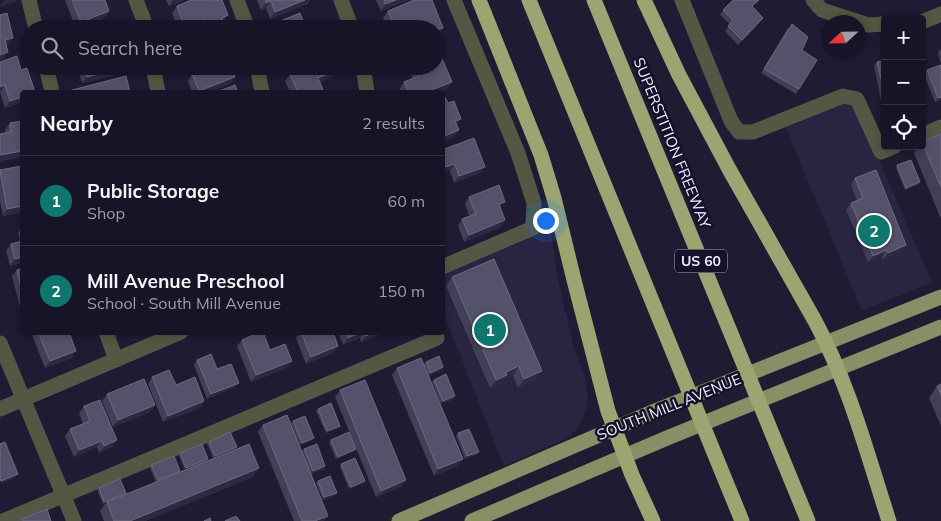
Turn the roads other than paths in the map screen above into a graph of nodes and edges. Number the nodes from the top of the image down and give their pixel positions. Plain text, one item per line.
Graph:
1 (29, 0) edge
2 (136, 0) edge
3 (237, 0) edge
4 (341, 0) edge
5 (454, 0) edge
6 (479, 0) edge
7 (529, 0) edge
8 (594, 0) edge
9 (644, 0) edge
10 (682, 0) edge
11 (813, 0) edge
12 (941, 14) edge
13 (34, 20) edge
14 (143, 20) edge
15 (245, 20) edge
16 (349, 20) edge
17 (926, 20) edge
18 (881, 24) edge
19 (48, 75) edge
20 (155, 75) edge
21 (259, 75) edge
22 (364, 75) edge
23 (52, 90) edge
24 (158, 90) edge
25 (262, 90) edge
26 (367, 90) edge
27 (941, 127) edge
28 (926, 133) edge
29 (886, 150) edge
30 (445, 266) edge
31 (941, 297) edge
32 (941, 326) edge
33 (107, 335) edge
34 (174, 335) edge
35 (437, 338) dead end
36 (0, 343) edge
37 (827, 344) junction
38 (116, 360) junction
39 (838, 369) junction
40 (24, 400) junction
41 (0, 409) edge
42 (614, 429) junction
43 (624, 456) junction
44 (63, 495) junction
45 (3, 521) edge
46 (74, 521) edge
47 (399, 521) edge
48 (472, 521) edge
49 (653, 521) edge
50 (742, 521) edge
51 (808, 521) edge
52 (889, 521) edge

1 - 13 street
2 - 14 street
3 - 15 street
4 - 16 street
5 - 30 street
6 - 42 highway
7 - 50 highway
8 - 51 highway, SUPERSTITION FREEWAY / US 60
9 - 37 highway
10 - 29 street
11 - 18 street
12 - 17 street
19 - 23 street
20 - 24 street
21 - 25 street
22 - 26 street
27 - 28 street
31 - 37 main road, SOUTH MILL AVENUE
32 - 39 main road, SOUTH MILL AVENUE
33 - 38 street
34 - 38 street
35 - 44 street
36 - 40 street
37 - 39 highway
37 - 42 main road, SOUTH MILL AVENUE
38 - 40 street
39 - 43 main road, SOUTH MILL AVENUE
39 - 52 highway
40 - 41 street
40 - 44 street
42 - 43 highway
42 - 47 main road, SOUTH MILL AVENUE
43 - 48 main road, SOUTH MILL AVENUE
43 - 49 highway
44 - 45 street
44 - 46 street

